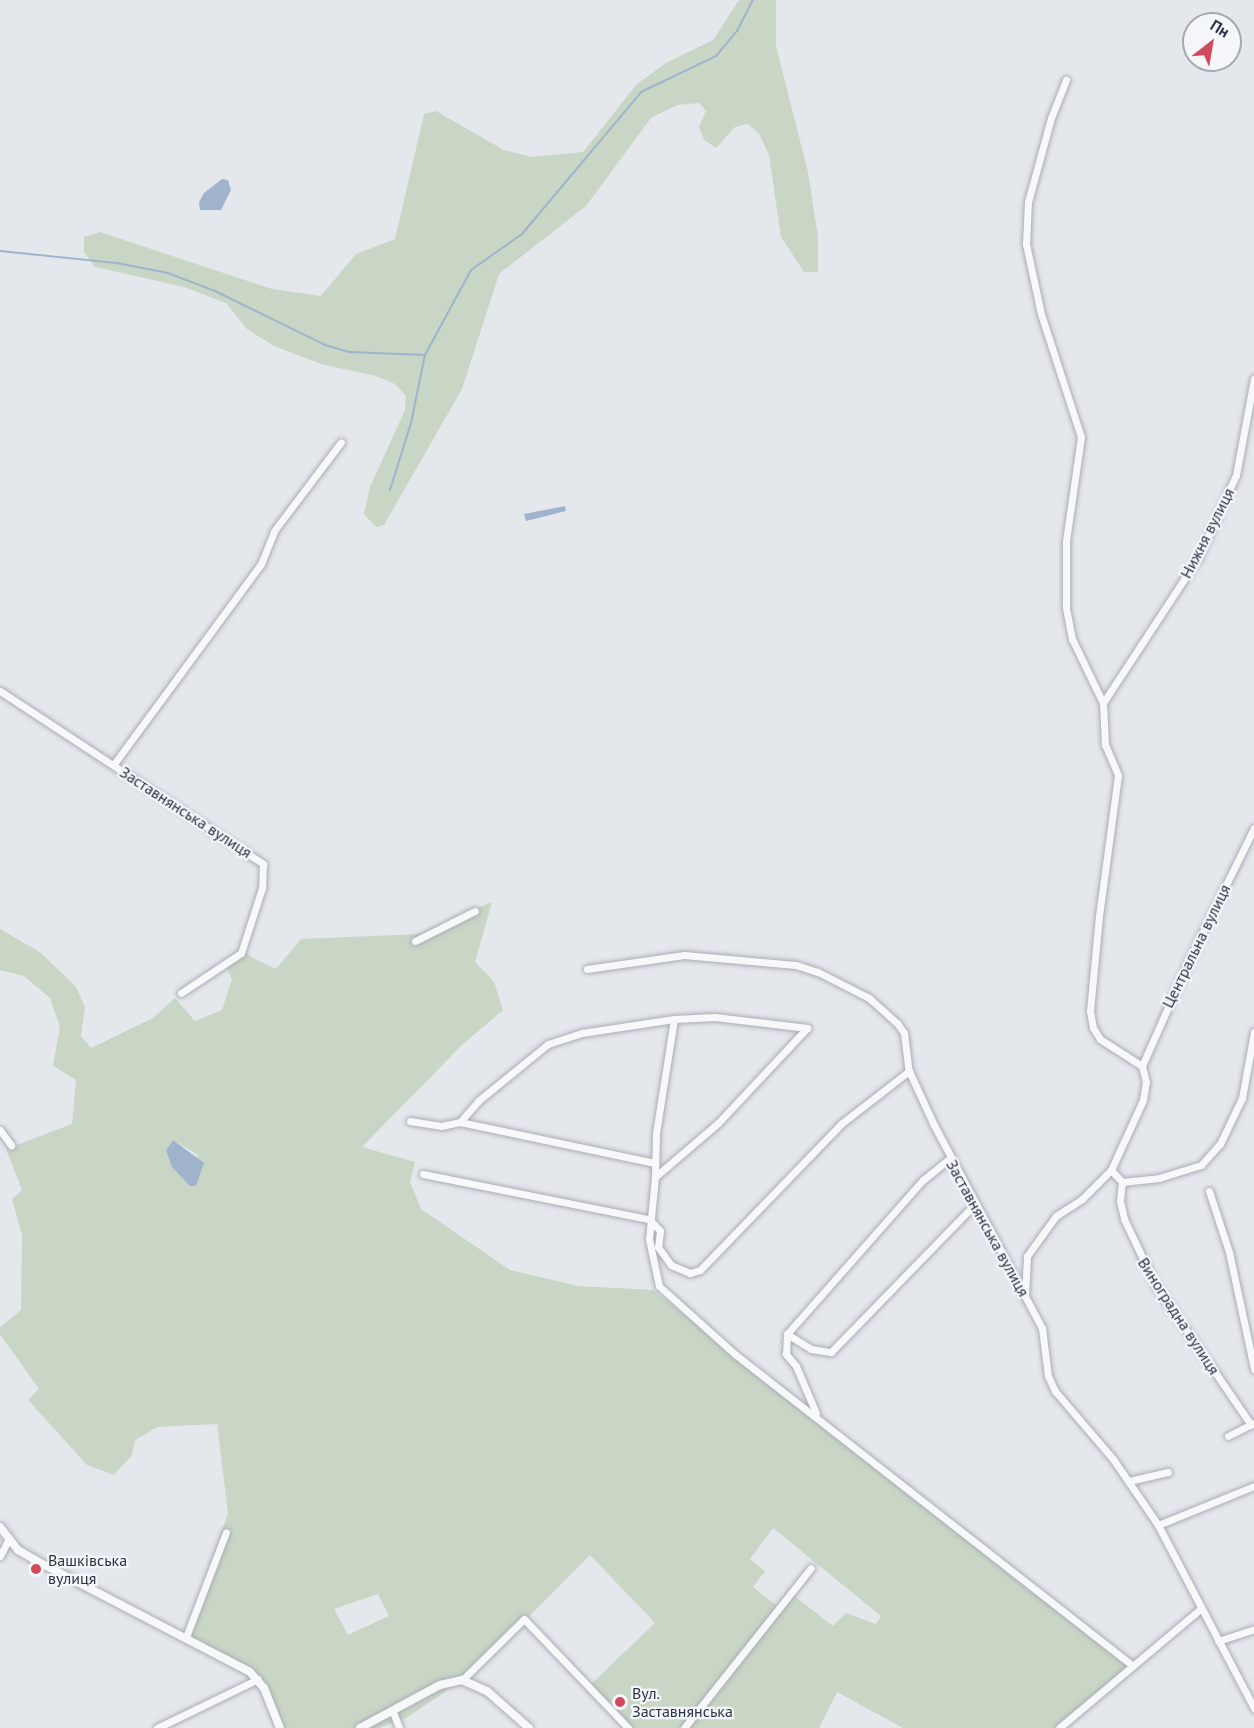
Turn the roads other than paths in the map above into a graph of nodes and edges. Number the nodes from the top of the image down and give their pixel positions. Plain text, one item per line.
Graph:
1 (1066, 80) dead end
2 (1254, 379) edge
3 (341, 442) dead end
4 (0, 691) edge
5 (1103, 702) junction
6 (114, 765) junction
7 (1254, 828) edge
8 (475, 912) dead end
9 (415, 941) dead end
10 (586, 969) dead end
11 (181, 993) dead end
12 (674, 1019) junction
13 (1254, 1032) edge
14 (1142, 1066) junction
15 (909, 1071) junction
16 (410, 1120) dead end
17 (460, 1122) junction
18 (0, 1130) edge
19 (11, 1145) dead end
20 (950, 1158) junction
21 (655, 1163) junction
22 (1111, 1170) junction
23 (423, 1174) dead end
24 (655, 1178) junction
25 (1122, 1182) junction
26 (1209, 1191) dead end
27 (975, 1204) junction
28 (649, 1219) junction
29 (1025, 1296) junction
30 (787, 1334) junction
31 (1254, 1369) edge
32 (817, 1415) junction
33 (1252, 1424) edge
34 (1228, 1436) dead end
35 (1168, 1472) dead end
36 (1130, 1480) junction
37 (1254, 1486) edge
38 (1158, 1525) junction
39 (0, 1527) edge
40 (226, 1532) dead end
41 (9, 1538) junction
42 (0, 1556) edge
43 (811, 1568) dead end
44 (1199, 1610) junction
45 (1254, 1629) edge
46 (186, 1637) junction
47 (1218, 1641) junction
48 (1133, 1666) junction
49 (258, 1679) junction
50 (462, 1680) junction
51 (1254, 1708) edge
52 (393, 1712) junction
53 (157, 1728) edge
54 (280, 1728) edge
55 (360, 1728) edge
56 (399, 1728) edge
57 (529, 1728) edge
58 (628, 1728) edge
59 (684, 1728) edge
60 (1059, 1728) edge

1 - 5 street
2 - 5 street, Нижня вулиця
3 - 6 street
4 - 6 street, Заставнянська вулиця
5 - 14 street
6 - 11 street, Заставнянська вулиця
7 - 14 street, Центральна вулиця
8 - 9 street
10 - 15 street, Заставнянська вулиця
12 - 17 street
12 - 21 street
12 - 24 street
13 - 25 street
14 - 22 street
15 - 20 street, Заставнянська вулиця
15 - 28 street
16 - 17 street
17 - 21 street
18 - 19 street
20 - 27 street, Заставнянська вулиця
20 - 30 street
21 - 24 street
22 - 25 street
22 - 29 street
23 - 28 street
24 - 28 street
25 - 33 street, Виноградна вулиця
26 - 31 street
27 - 29 street, Заставнянська вулиця
27 - 30 street
28 - 32 street
29 - 36 street, Заставнянська вулиця
30 - 32 street
32 - 48 street
33 - 34 street
35 - 36 street
36 - 38 street, Заставнянська вулиця
37 - 38 street
38 - 44 street, Заставнянська вулиця
39 - 41 street
40 - 46 street
41 - 42 street
41 - 46 street
43 - 59 street
44 - 47 street, Заставнянська вулиця
44 - 48 street
45 - 47 street
46 - 49 street
47 - 51 street, Заставнянська вулиця
48 - 60 street
49 - 53 street
49 - 54 street
50 - 52 street
50 - 57 street
50 - 58 street
52 - 55 street
52 - 56 street

